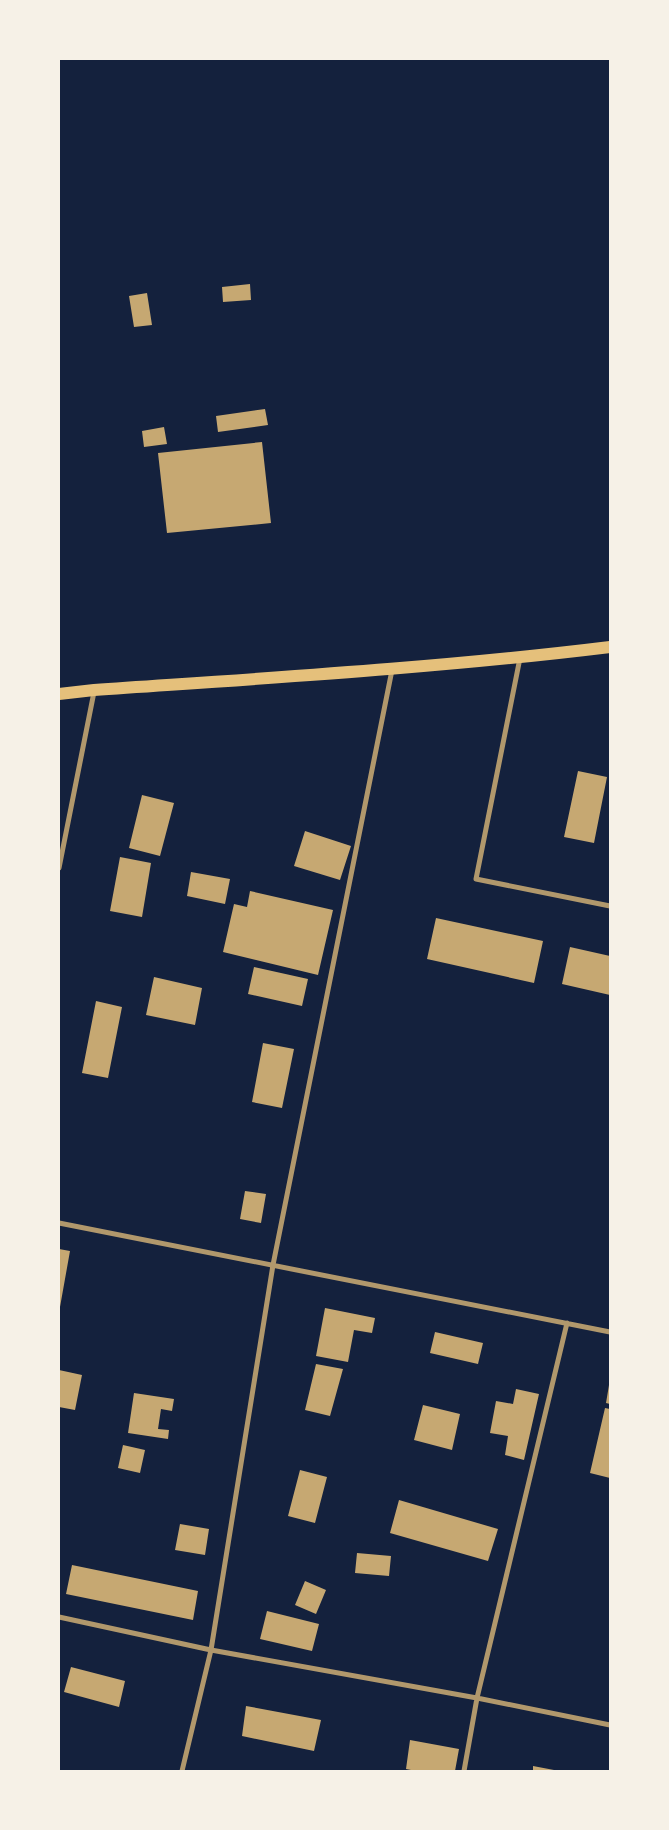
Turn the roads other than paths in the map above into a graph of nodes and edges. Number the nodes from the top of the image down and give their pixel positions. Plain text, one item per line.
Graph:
1 (610, 647) edge
2 (520, 658) junction
3 (392, 670) junction
4 (94, 690) junction
5 (59, 694) edge
6 (59, 868) edge
7 (610, 906) edge
8 (59, 1223) edge
9 (273, 1265) junction
10 (567, 1324) junction
11 (610, 1332) edge
12 (59, 1617) edge
13 (211, 1650) junction
14 (476, 1698) junction
15 (610, 1725) edge
16 (182, 1771) edge
17 (464, 1771) edge

1 - 2 main road
2 - 3 main road
2 - 7 street
3 - 4 main road
3 - 9 street
4 - 5 main road
4 - 6 street
8 - 9 street
9 - 10 street
9 - 13 street
10 - 11 street
10 - 14 street
12 - 13 street
13 - 14 street
13 - 16 street
14 - 15 street
14 - 17 street

